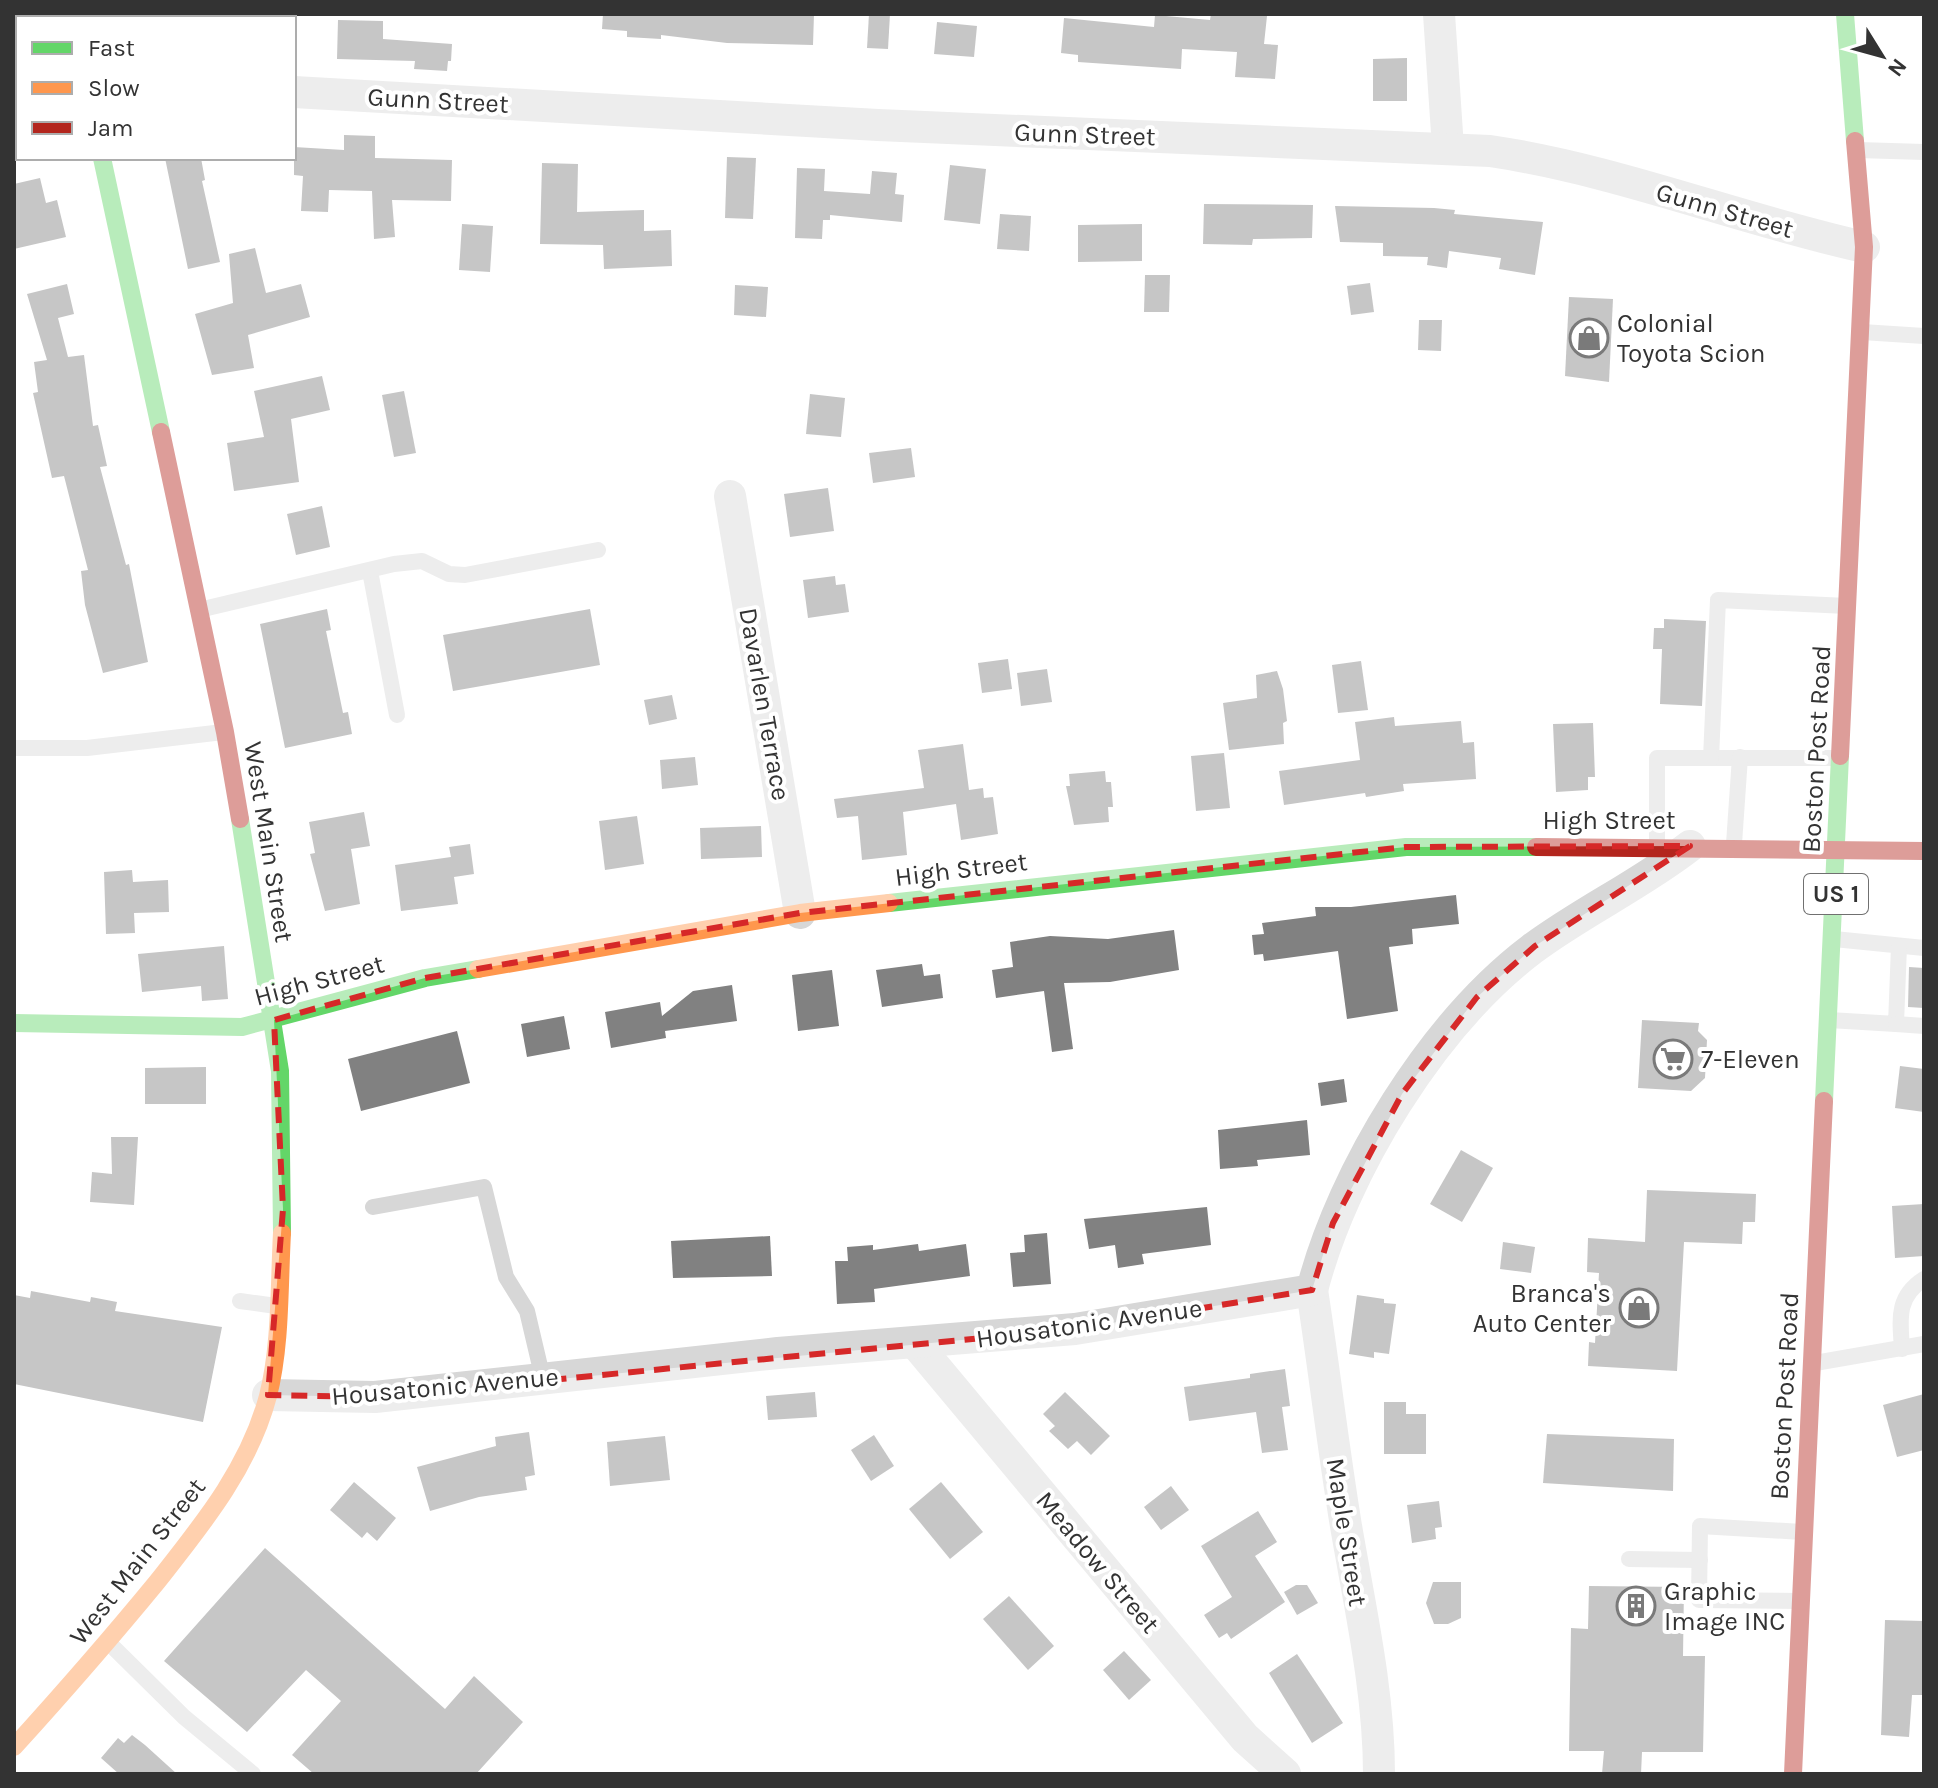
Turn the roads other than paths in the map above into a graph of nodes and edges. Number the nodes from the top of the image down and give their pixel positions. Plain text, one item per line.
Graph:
1 (1439, 14) edge
2 (1845, 14) edge
3 (296, 92) edge
4 (1448, 148) junction
5 (1856, 150) junction
6 (1924, 152) edge
7 (102, 160) edge
8 (1864, 247) junction
9 (1860, 332) junction
10 (1924, 336) edge
11 (730, 496) dead end
12 (598, 550) dead end
13 (370, 571) junction
14 (1848, 606) junction
15 (198, 610) junction
16 (397, 715) dead end
17 (225, 732) junction
18 (14, 748) edge
19 (1740, 757) junction
20 (1711, 758) junction
21 (1842, 758) junction
22 (1690, 846) junction
23 (1657, 847) junction
24 (1837, 848) junction
25 (1734, 849) junction
26 (1924, 851) edge
27 (800, 913) junction
28 (1833, 939) junction
29 (1899, 946) junction
30 (1924, 948) edge
31 (274, 1020) junction
32 (1829, 1020) junction
33 (14, 1023) edge
34 (1896, 1024) junction
35 (1924, 1026) edge
36 (373, 1207) dead end
37 (1924, 1279) edge
38 (1312, 1290) junction
39 (240, 1301) dead end
40 (278, 1306) junction
41 (916, 1344) junction
42 (1924, 1344) edge
43 (1902, 1349) junction
44 (1812, 1363) junction
45 (543, 1379) junction
46 (268, 1395) junction
47 (1803, 1532) junction
48 (1629, 1559) dead end
49 (1700, 1560) junction
50 (1801, 1601) junction
51 (108, 1642) junction
52 (14, 1747) edge
53 (253, 1774) edge
54 (1285, 1774) edge
55 (1379, 1774) edge
56 (1793, 1774) edge

1 - 4 street
2 - 5 main road, Boston Post Road / US 1
3 - 4 street, Gunn Street
4 - 8 street, Gunn Street
5 - 6 lane
5 - 8 main road, Boston Post Road / US 1
7 - 15 main road, West Main Street
8 - 9 main road, Boston Post Road / US 1
9 - 10 lane
9 - 14 main road, Boston Post Road / US 1
11 - 27 street, Davarlen Terrace
12 - 13 lane
13 - 15 lane
13 - 16 lane
14 - 20 lane
14 - 21 main road, Boston Post Road / US 1
15 - 17 main road, West Main Street
17 - 18 lane
17 - 31 main road, West Main Street
19 - 20 lane
19 - 21 lane
19 - 25 lane
20 - 23 lane
21 - 24 main road, Boston Post Road / US 1
22 - 23 main road, High Street
22 - 25 main road, High Street
22 - 38 street
23 - 27 main road, High Street
24 - 25 main road, High Street
24 - 26 main road, High Street
24 - 28 main road, Boston Post Road / US 1
27 - 31 main road, High Street
28 - 29 lane
28 - 32 main road, Boston Post Road / US 1
29 - 30 lane
29 - 34 lane
31 - 33 main road, High Street
31 - 40 main road, West Main Street
32 - 34 lane
32 - 44 main road, Boston Post Road / US 1
34 - 35 lane
36 - 45 lane
37 - 43 lane
38 - 41 street, Housatonic Avenue
38 - 55 street, Maple Street
39 - 40 lane
40 - 46 main road, West Main Street
41 - 45 street, Housatonic Avenue
41 - 54 street, Meadow Street
42 - 43 lane
43 - 44 lane
44 - 47 main road, Boston Post Road / US 1
45 - 46 street, Housatonic Avenue
46 - 51 main road, West Main Street
47 - 49 lane
47 - 50 main road, Boston Post Road / US 1
48 - 49 lane
49 - 50 lane
50 - 56 main road, Boston Post Road / US 1
51 - 52 main road, West Main Street
51 - 53 lane

